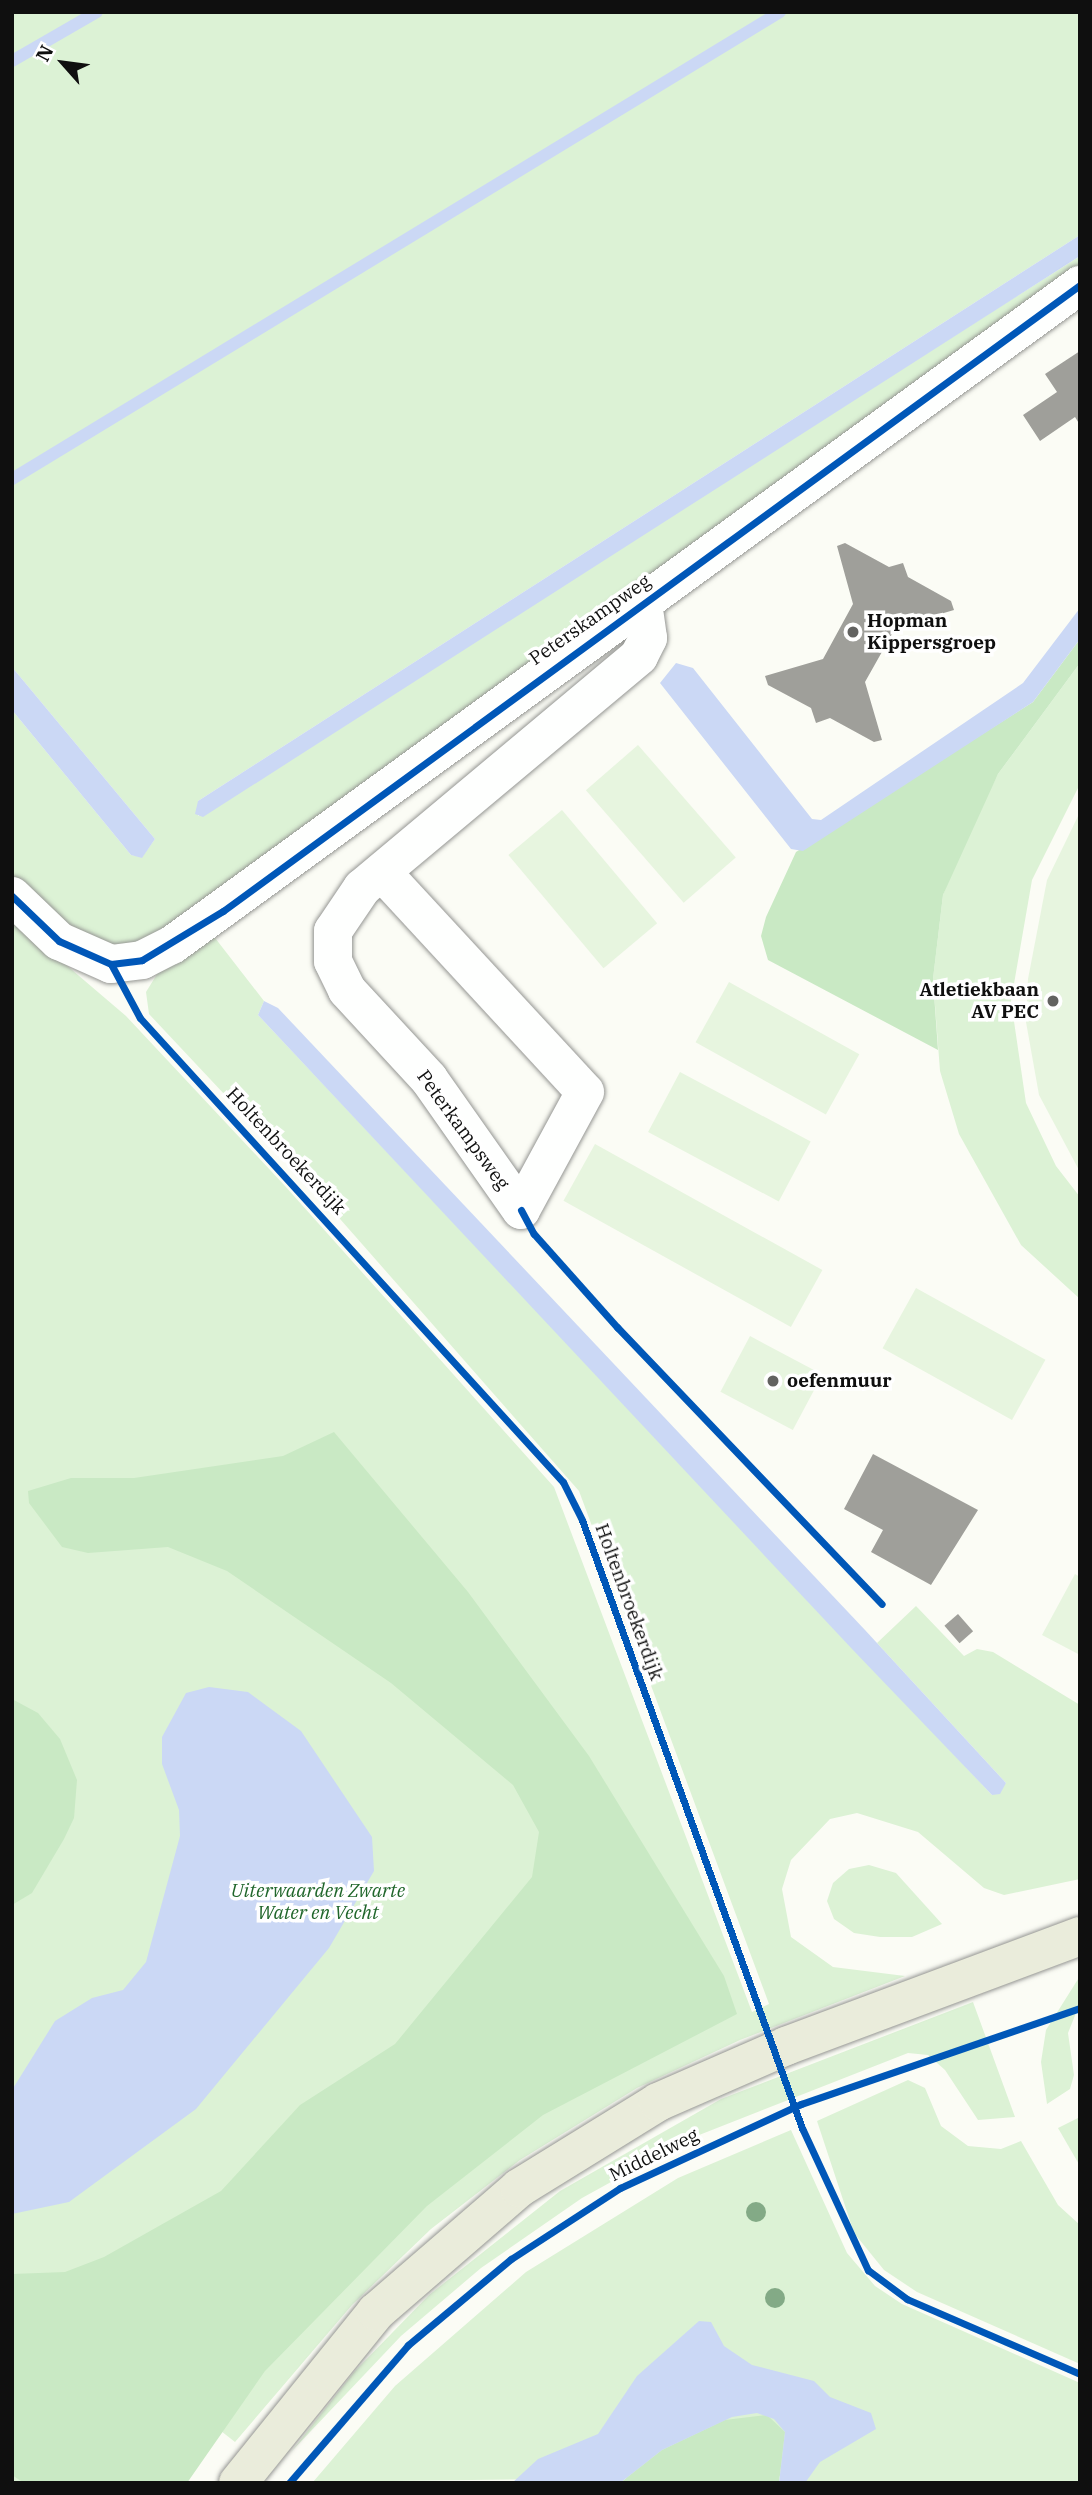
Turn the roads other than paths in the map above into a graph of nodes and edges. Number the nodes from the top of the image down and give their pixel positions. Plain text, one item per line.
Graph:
1 (1080, 285) edge
2 (643, 602) junction
3 (382, 872) junction
4 (12, 896) edge
5 (1080, 1936) edge
6 (248, 2470) edge

1 - 2 street, Peterskampweg
2 - 3 street, Peterkampsweg
2 - 4 street, Peterskampweg
3 - 3 street, Peterkampsweg
5 - 6 main road, Middelweg

